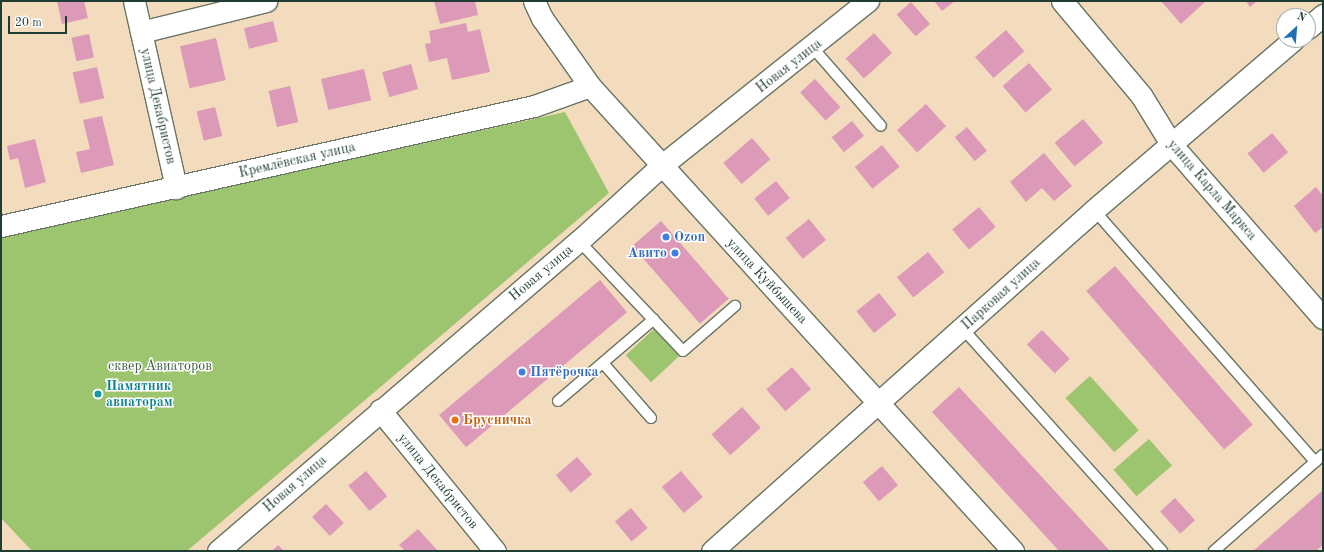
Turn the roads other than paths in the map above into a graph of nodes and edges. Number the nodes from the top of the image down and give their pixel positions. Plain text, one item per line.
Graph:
1 (134, 1) edge
2 (266, 1) edge
3 (534, 1) edge
4 (868, 1) edge
5 (1062, 1) edge
6 (141, 32) junction
7 (813, 48) junction
8 (1284, 48) edge
9 (590, 86) junction
10 (880, 126) dead end
11 (1170, 144) junction
12 (661, 166) junction
13 (176, 188) junction
14 (1094, 210) junction
15 (1, 226) edge
16 (579, 241) junction
17 (734, 306) dead end
18 (1323, 318) edge
19 (654, 319) junction
20 (963, 329) junction
21 (603, 363) junction
22 (558, 402) dead end
23 (878, 402) junction
24 (380, 410) junction
25 (651, 418) dead end
26 (1323, 455) edge
27 (1315, 462) junction
28 (226, 548) edge
29 (495, 551) edge
30 (712, 551) edge
31 (1013, 551) edge
32 (1162, 551) edge
33 (1214, 551) edge

1 - 6 street, улица Декабристов
2 - 6 street
3 - 9 street, улица Куйбышева
4 - 7 street, Новая улица
5 - 11 street, улица Карла Маркса
6 - 13 street, улица Декабристов
7 - 10 lane
7 - 12 street, Новая улица
8 - 11 street, Парковая улица
9 - 12 street, улица Куйбышева
9 - 13 street, Кремлёвская улица
11 - 14 street, Парковая улица
11 - 18 street, улица Карла Маркса
12 - 16 street, Новая улица
12 - 23 street, улица Куйбышева
13 - 15 street, Кремлёвская улица
14 - 20 street, Парковая улица
14 - 27 lane
16 - 19 lane
16 - 24 street, Новая улица
17 - 19 lane
19 - 21 lane
20 - 23 street, Парковая улица
20 - 32 lane
21 - 22 lane
21 - 25 lane
23 - 30 street, Парковая улица
23 - 31 street, улица Куйбышева
24 - 28 street, Новая улица
24 - 29 street, улица Декабристов
26 - 27 lane
27 - 33 lane

